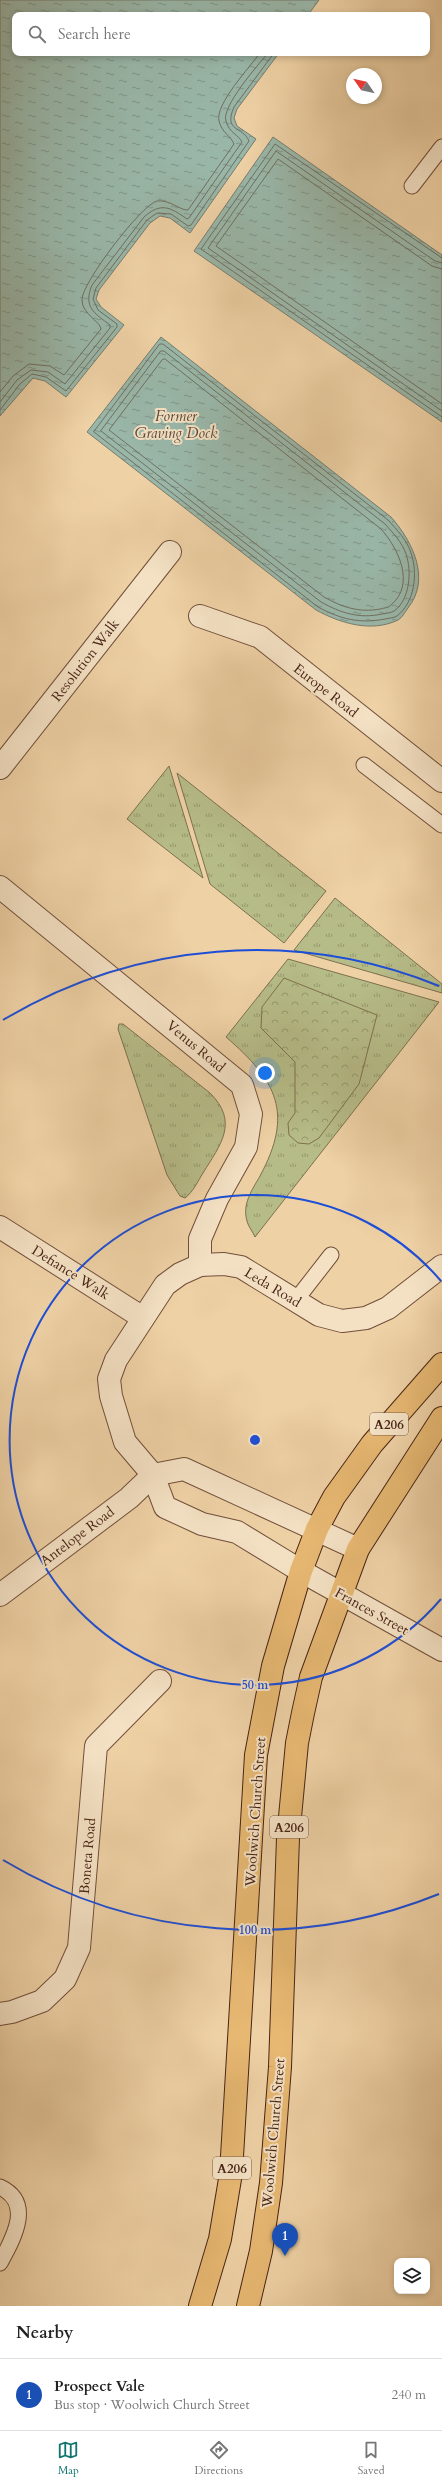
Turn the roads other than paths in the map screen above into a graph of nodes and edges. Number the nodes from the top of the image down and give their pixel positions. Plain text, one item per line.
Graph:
1 (442, 146) edge
2 (412, 186) dead end
3 (170, 552) dead end
4 (200, 616) dead end
5 (364, 765) dead end
6 (0, 768) edge
7 (442, 781) edge
8 (442, 825) edge
9 (0, 886) edge
10 (0, 1227) edge
11 (331, 1255) dead end
12 (200, 1265) junction
13 (442, 1266) edge
14 (296, 1300) junction
15 (142, 1318) junction
16 (442, 1364) edge
17 (442, 1418) edge
18 (153, 1476) junction
19 (317, 1529) junction
20 (358, 1549) junction
21 (301, 1571) junction
22 (343, 1594) junction
23 (0, 1595) edge
24 (442, 1650) edge
25 (160, 1681) dead end
26 (0, 2014) edge
27 (0, 2187) edge
28 (0, 2263) edge
29 (200, 2306) edge
30 (248, 2306) edge

1 - 2 lane
3 - 6 street, Resolution Walk
4 - 7 street, Europe Road
5 - 8 lane
9 - 12 street, Venus Road
10 - 15 street, Defiance Walk
11 - 14 lane
12 - 14 street, Leda Road
12 - 15 street, Leda Road
13 - 14 street, Leda Road
15 - 18 street, Leda Road
16 - 19 main road, Woolwich Church Street / A206
17 - 20 main road, Woolwich Church Street / A206
18 - 19 street
18 - 21 street, Leda Road
18 - 23 street, Antelope Road
19 - 20 street
19 - 21 main road, Woolwich Church Street / A206
20 - 22 main road, Woolwich Church Street / A206
21 - 22 street, Frances Street
21 - 29 main road, Woolwich Church Street / A206
22 - 24 street, Frances Street
22 - 30 main road, Woolwich Church Street / A206
25 - 26 street, Boneta Road
27 - 28 lane

